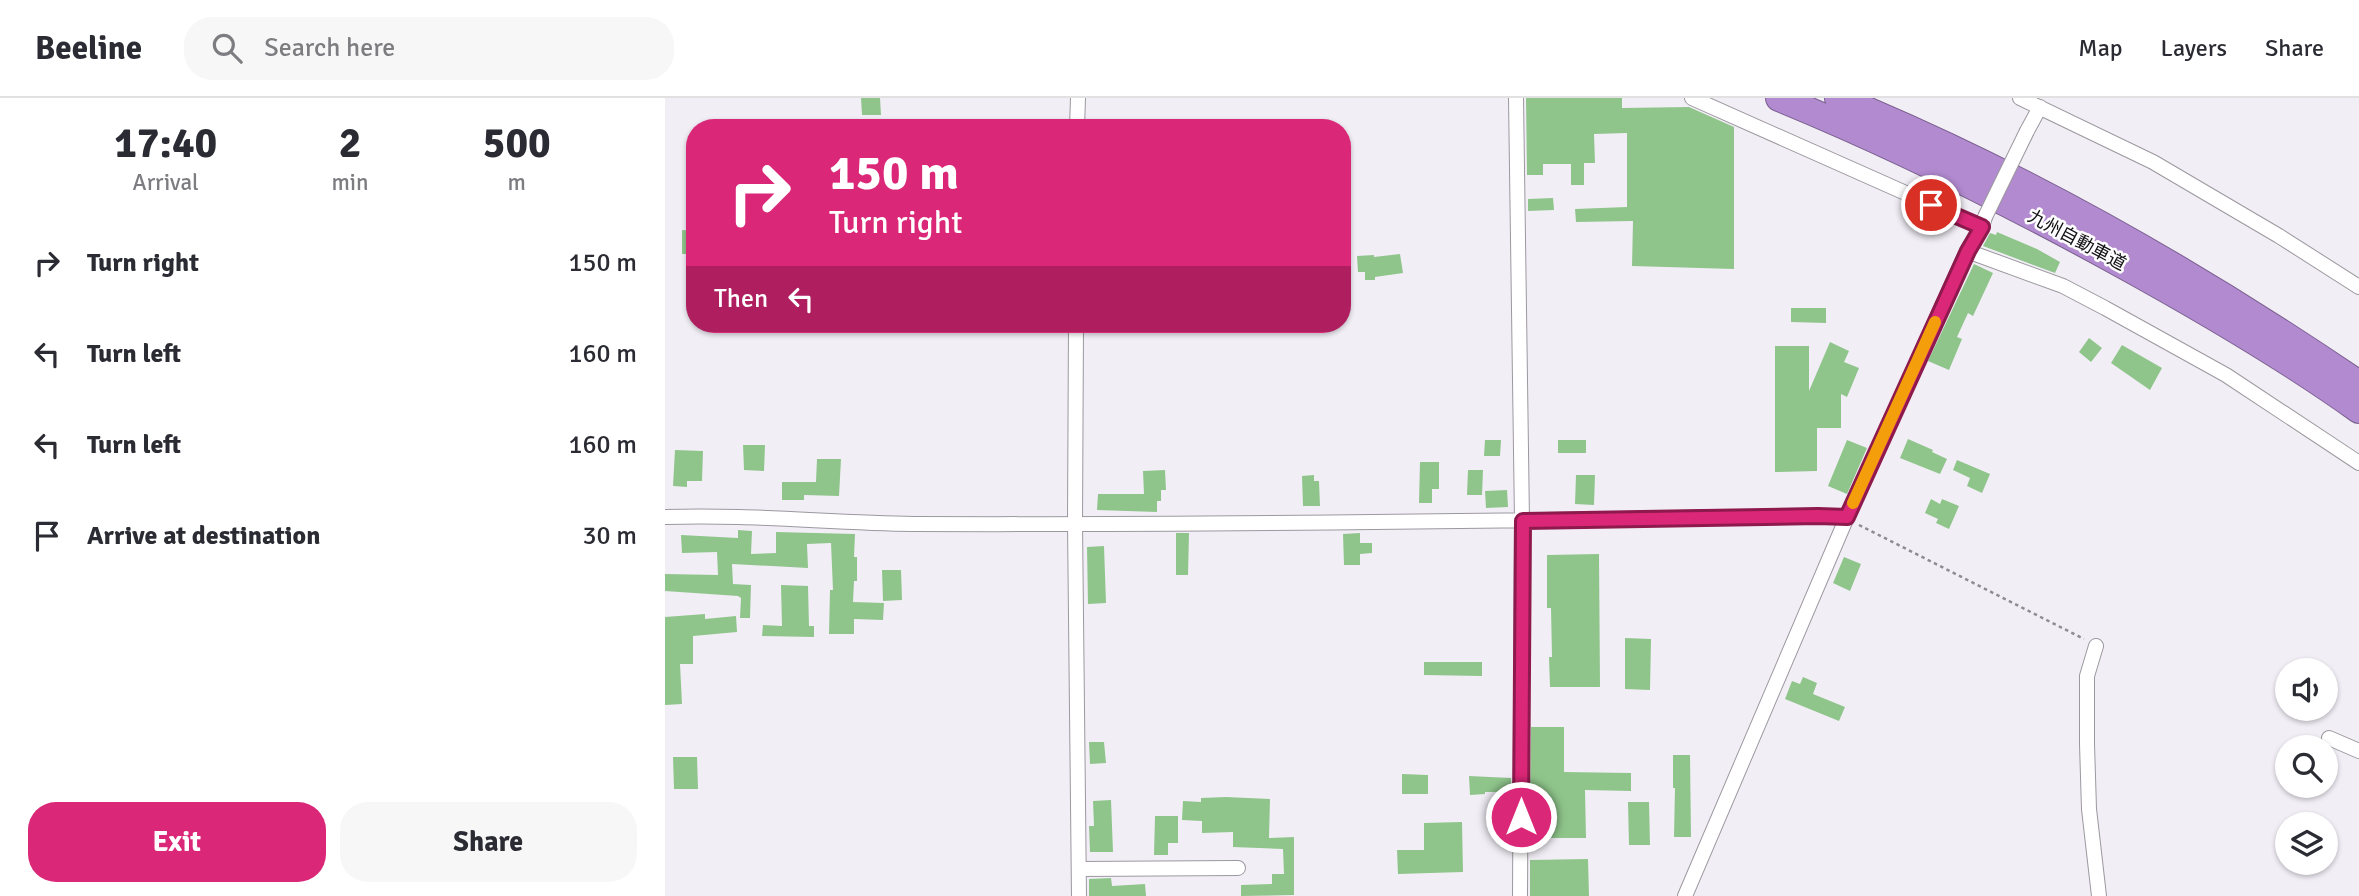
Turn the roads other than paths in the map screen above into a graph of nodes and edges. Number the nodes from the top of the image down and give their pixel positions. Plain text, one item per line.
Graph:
1 (1078, 98) edge
2 (1516, 98) edge
3 (1692, 98) edge
4 (1779, 98) edge
5 (1838, 98) edge
6 (2020, 98) edge
7 (2040, 107) junction
8 (1077, 119) edge
9 (1983, 222) junction
10 (1968, 251) junction
11 (2359, 287) edge
12 (1076, 333) edge
13 (2359, 384) edge
14 (2359, 410) edge
15 (2359, 463) edge
16 (665, 517) edge
17 (1847, 517) junction
18 (1523, 521) junction
19 (1075, 523) junction
20 (2096, 646) road end
21 (2338, 742) edge
22 (2359, 751) edge
23 (1238, 868) dead end
24 (1079, 869) junction
25 (1079, 896) edge
26 (1520, 896) edge
27 (1685, 896) edge
28 (2099, 896) edge

1 - 8 street
2 - 18 street
3 - 9 street
4 - 14 highway, 九州自動車道
5 - 13 highway, 九州自動車道
6 - 7 street
7 - 9 street, bridge
7 - 11 street
9 - 10 street
10 - 15 street
10 - 17 street
12 - 19 street
16 - 19 street
17 - 18 street
17 - 27 street
18 - 19 street
18 - 26 street
19 - 24 street
20 - 28 street
21 - 22 street
23 - 24 street
24 - 25 street

